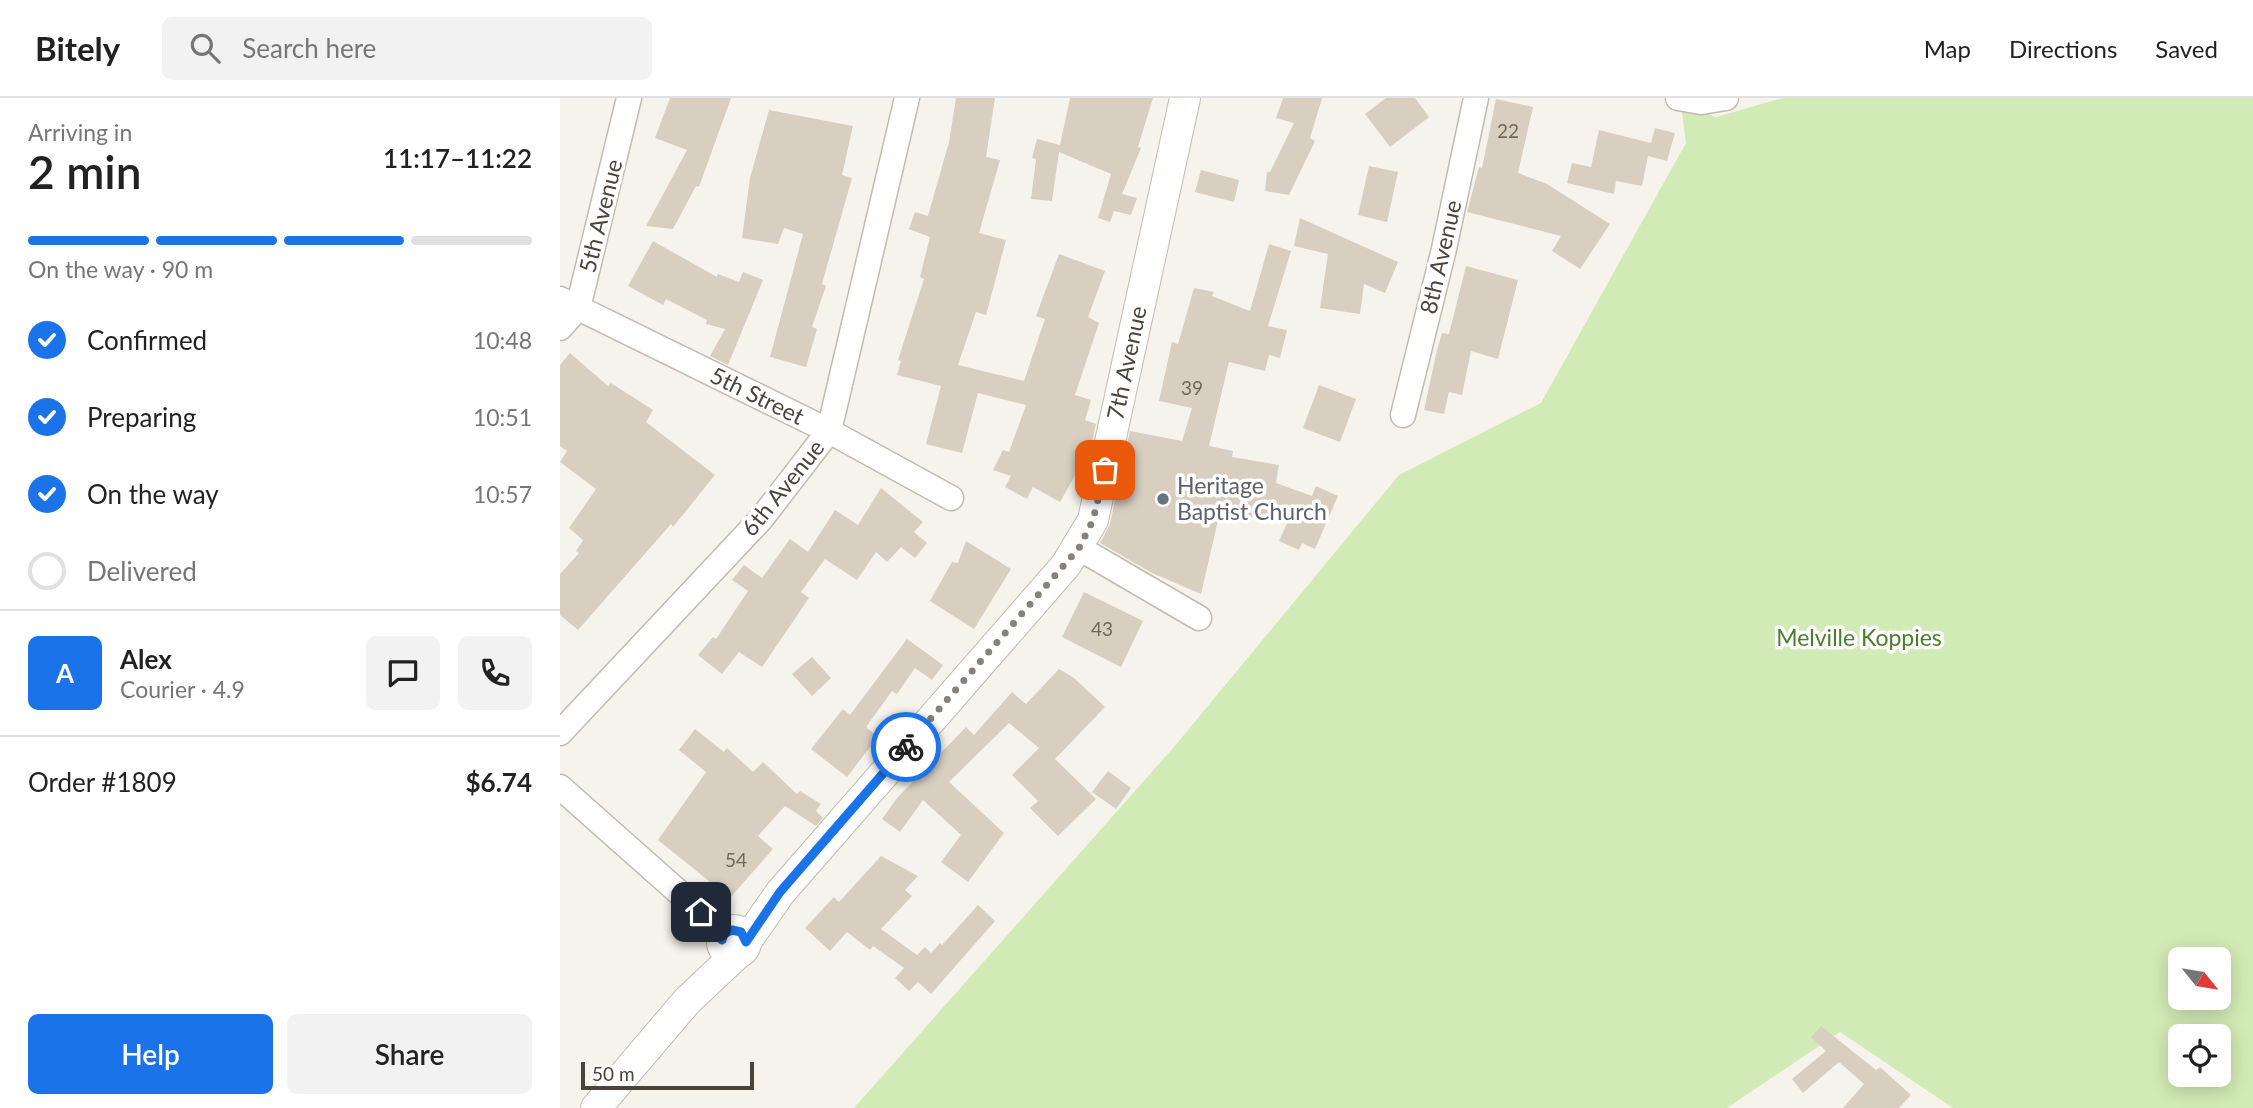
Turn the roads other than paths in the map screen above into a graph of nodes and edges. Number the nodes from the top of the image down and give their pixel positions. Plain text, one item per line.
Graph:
1 (629, 98) edge
2 (907, 98) edge
3 (1185, 98) edge
4 (1476, 98) edge
5 (1678, 98) edge
6 (1725, 99) edge
7 (569, 304) edge
8 (560, 328) edge
9 (1403, 415) dead end
10 (829, 431) junction
11 (951, 498) dead end
12 (1079, 548) junction
13 (1199, 618) dead end
14 (560, 733) edge
15 (560, 788) edge
16 (733, 940) junction
17 (596, 1108) edge

1 - 7 street, 5th Avenue
2 - 10 street, 6th Avenue
3 - 12 street, 7th Avenue
4 - 9 street, 8th Avenue
5 - 6 street
7 - 8 street, 5th Avenue
7 - 10 street, 5th Street
10 - 11 street, 5th Street
10 - 14 street, 6th Avenue
12 - 13 street
12 - 16 street, 7th Avenue
15 - 16 street
16 - 17 street, 7th Avenue

